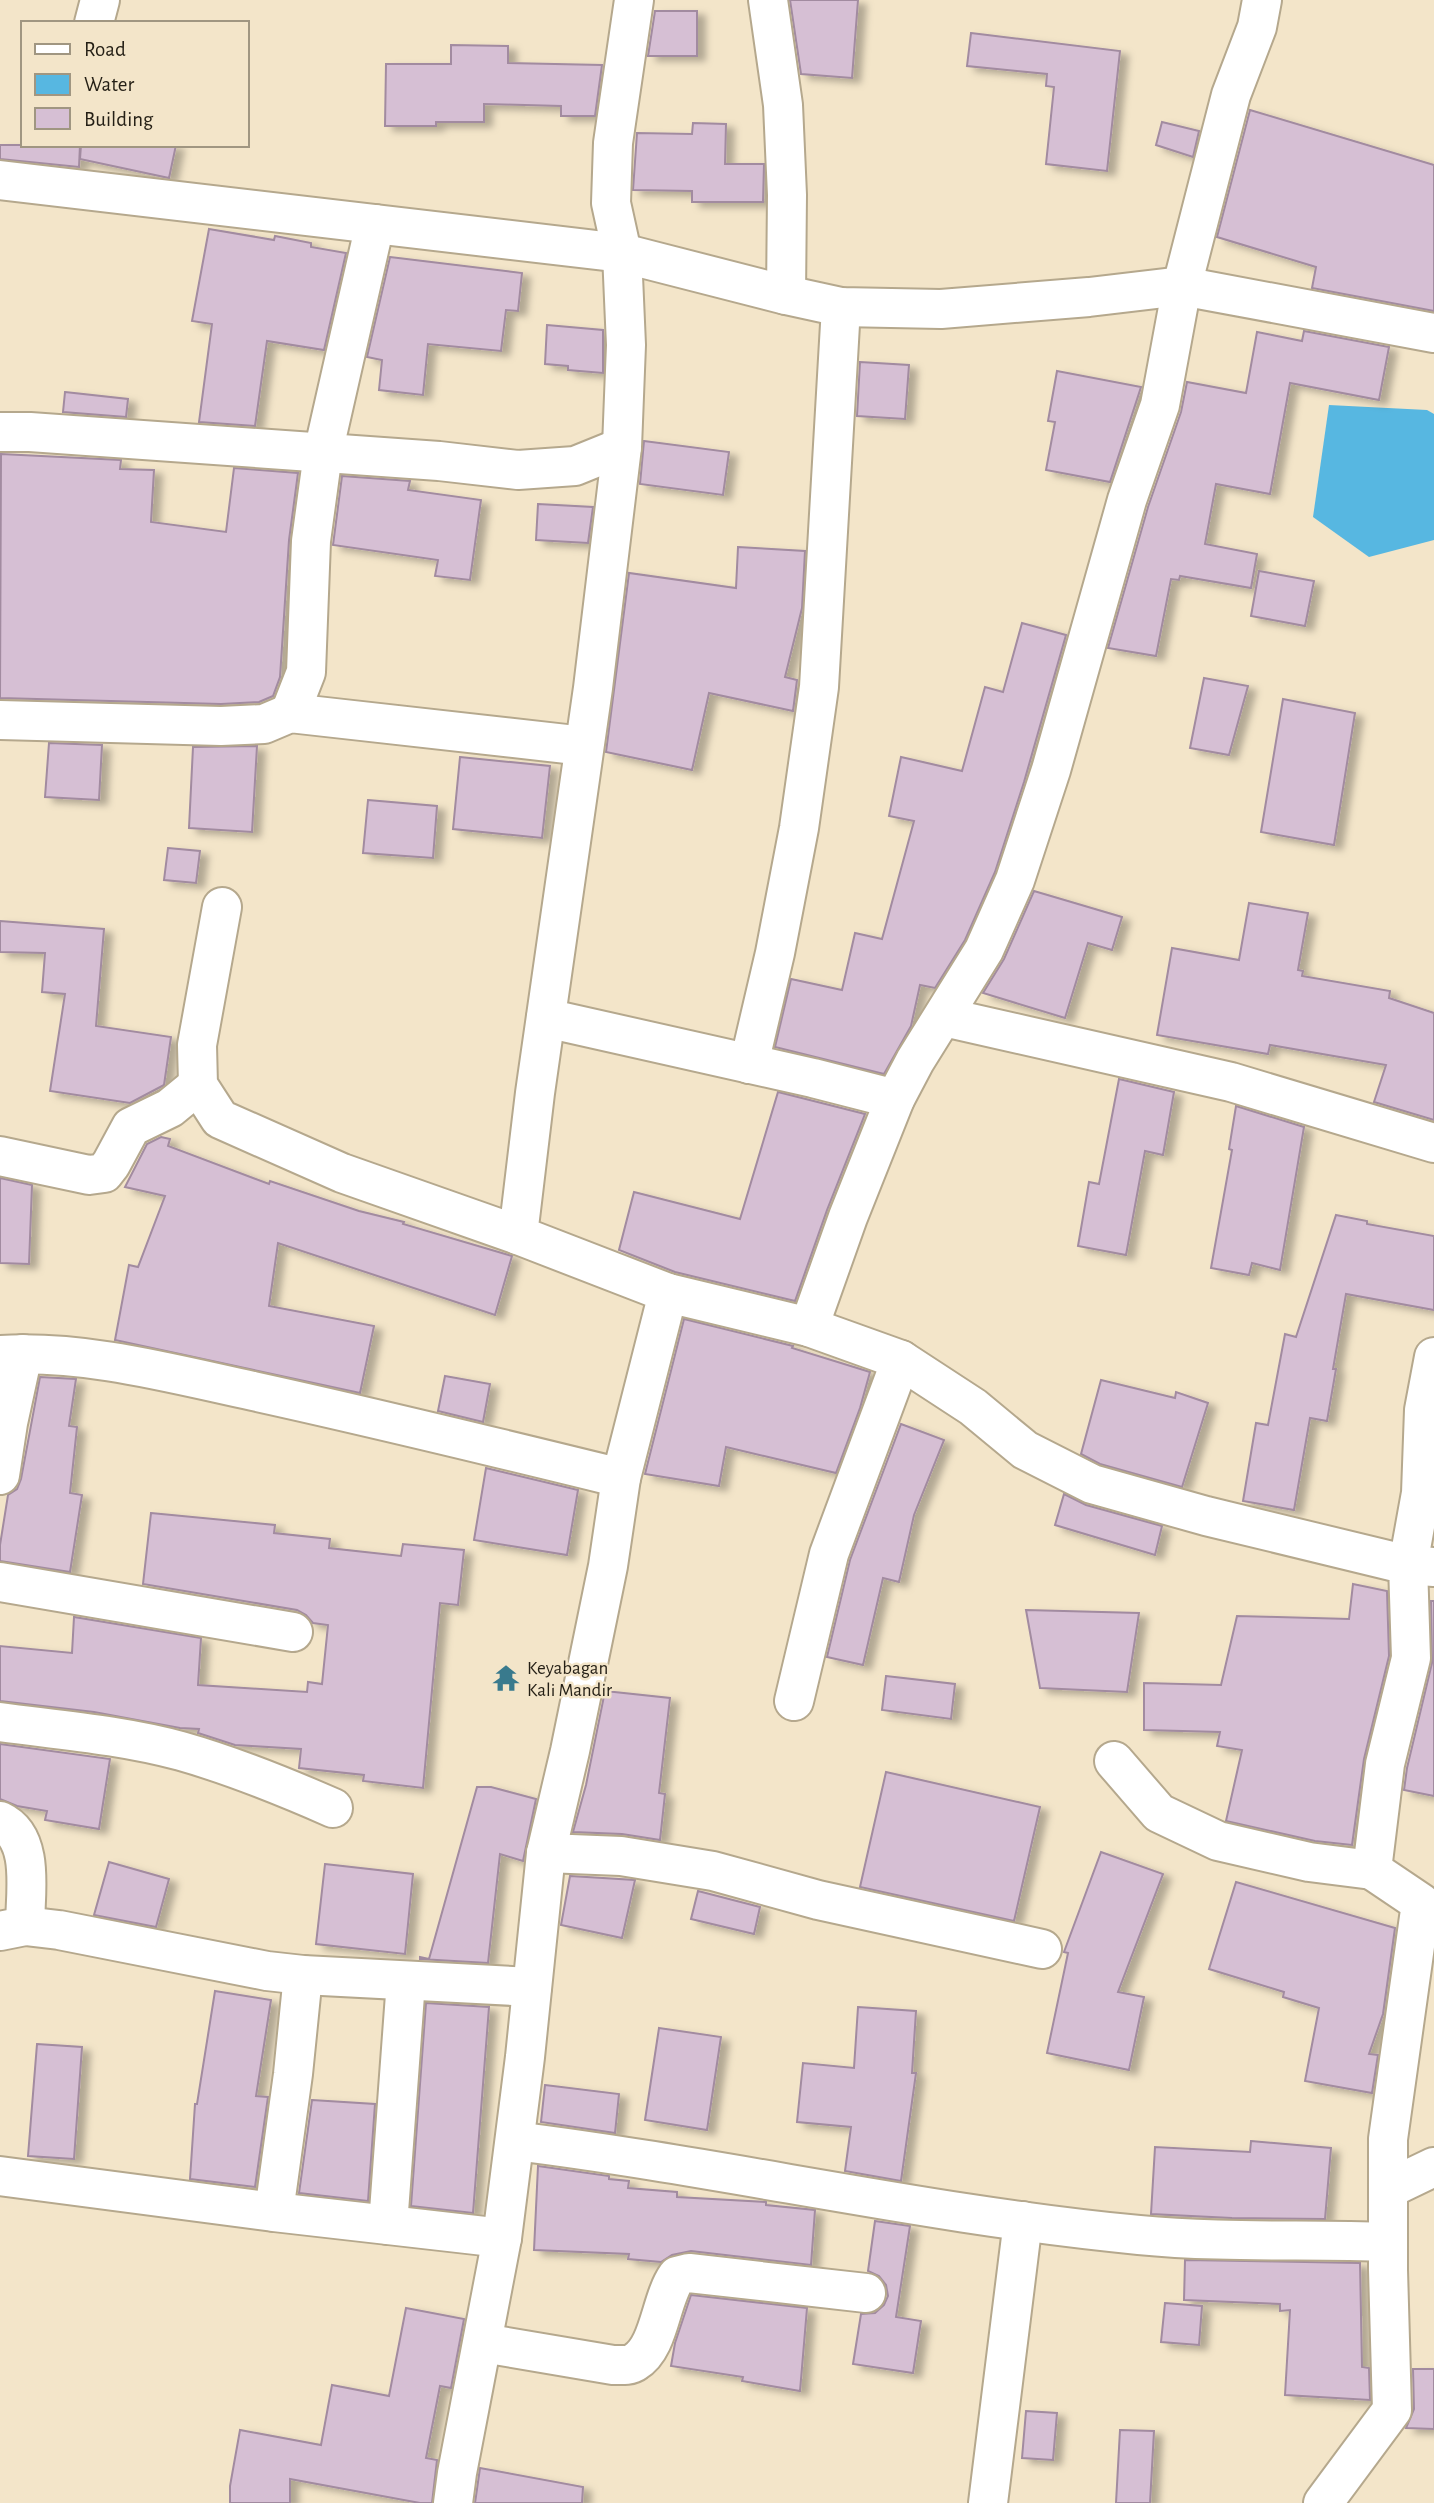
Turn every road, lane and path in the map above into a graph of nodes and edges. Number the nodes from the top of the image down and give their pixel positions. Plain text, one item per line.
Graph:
1 (100, 0) edge
2 (634, 0) edge
3 (768, 0) edge
4 (1262, 0) edge
5 (95, 21) edge
6 (0, 180) edge
7 (375, 224) junction
8 (622, 253) junction
9 (1182, 286) junction
10 (786, 295) junction
11 (841, 307) junction
12 (1434, 333) edge
13 (0, 432) edge
14 (622, 447) junction
15 (323, 453) junction
16 (290, 713) junction
17 (0, 720) edge
18 (584, 746) junction
19 (222, 906) dead end
20 (944, 1017) junction
21 (546, 1018) junction
22 (749, 1064) junction
23 (198, 1085) junction
24 (895, 1099) junction
25 (1434, 1143) edge
26 (0, 1156) edge
27 (518, 1235) junction
28 (668, 1293) junction
29 (809, 1327) junction
30 (12, 1354) edge
31 (1434, 1357) edge
32 (901, 1360) junction
33 (0, 1475) edge
34 (621, 1478) junction
35 (1421, 1566) edge
36 (0, 1581) edge
37 (293, 1632) dead end
38 (794, 1701) dead end
39 (0, 1721) edge
40 (1114, 1760) dead end
41 (333, 1808) dead end
42 (0, 1821) edge
43 (545, 1853) junction
44 (1372, 1870) junction
45 (12, 1929) edge
46 (1042, 1949) dead end
47 (303, 1975) junction
48 (406, 1980) junction
49 (532, 1987) junction
50 (515, 2141) junction
51 (1434, 2167) edge
52 (0, 2176) edge
53 (1388, 2189) junction
54 (274, 2212) junction
55 (1023, 2221) junction
56 (388, 2225) junction
57 (502, 2238) junction
58 (1388, 2242) junction
59 (866, 2293) dead end
60 (483, 2343) junction
61 (453, 2503) edge
62 (988, 2503) edge
63 (1323, 2503) edge

1 - 5 street
2 - 8 street
3 - 10 street
4 - 9 street
6 - 7 street
7 - 8 street
7 - 15 street
8 - 10 street
8 - 14 street
9 - 11 street
9 - 12 street
9 - 20 street
10 - 11 street
11 - 22 street
13 - 15 street
14 - 15 street
14 - 18 street
15 - 16 street
16 - 17 street
16 - 18 street
18 - 21 street
19 - 23 street
20 - 24 street
20 - 25 street
21 - 22 street
21 - 27 street
22 - 24 street
23 - 26 street
23 - 27 street
24 - 29 street
27 - 28 street
28 - 29 street
28 - 34 street
29 - 32 street
30 - 33 street
30 - 34 street
31 - 35 street
32 - 35 street
32 - 38 street
34 - 43 street
35 - 44 street
36 - 37 street
39 - 41 street
40 - 44 street
42 - 45 street
43 - 46 street
43 - 49 street
44 - 53 street
45 - 47 street
47 - 48 street
47 - 54 street
48 - 49 street
48 - 56 street
49 - 50 street
50 - 55 street
50 - 57 street
51 - 53 street
52 - 54 street
53 - 58 street
54 - 56 street
55 - 58 street
55 - 62 street
56 - 57 street
57 - 60 street
58 - 63 street
59 - 60 street
60 - 61 street

